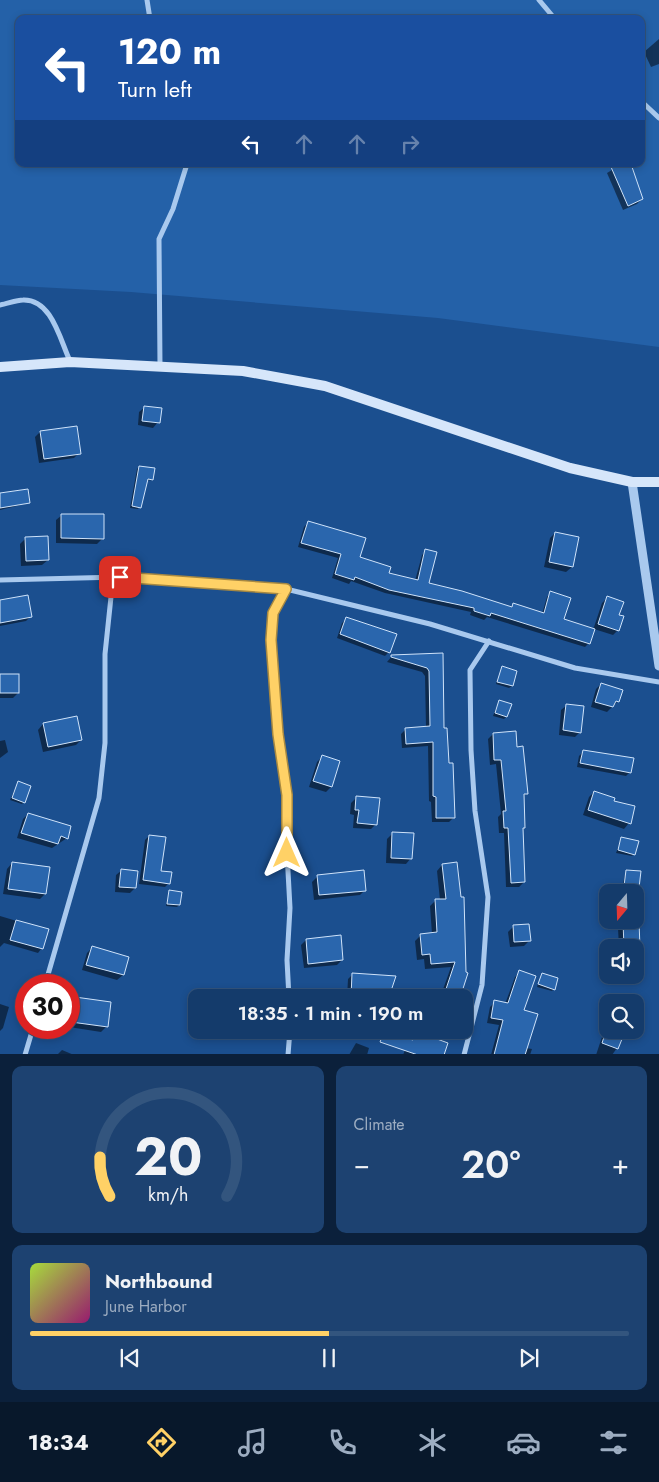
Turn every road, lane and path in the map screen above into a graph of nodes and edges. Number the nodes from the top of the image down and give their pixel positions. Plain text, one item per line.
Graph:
1 (147, 0) edge
2 (539, 0) edge
3 (149, 15) edge
4 (552, 15) edge
5 (645, 105) edge
6 (659, 118) edge
7 (186, 167) edge
8 (0, 306) edge
9 (70, 362) junction
10 (160, 366) junction
11 (0, 367) edge
12 (632, 482) junction
13 (659, 482) edge
14 (113, 578) junction
15 (0, 580) edge
16 (286, 589) junction
17 (489, 641) junction
18 (659, 666) edge
19 (659, 682) edge
20 (48, 974) edge
21 (289, 989) edge
22 (30, 1039) edge
23 (289, 1039) edge
24 (25, 1054) edge
25 (288, 1054) edge
26 (464, 1054) edge

1 - 3 street
2 - 4 street
5 - 6 street
7 - 10 street
8 - 9 street
9 - 10 main road
9 - 11 main road
10 - 12 main road
12 - 13 main road
12 - 18 street
14 - 15 street
14 - 16 street
14 - 20 street
16 - 17 street
16 - 21 street
17 - 19 street
17 - 26 street
22 - 24 street
23 - 25 street

